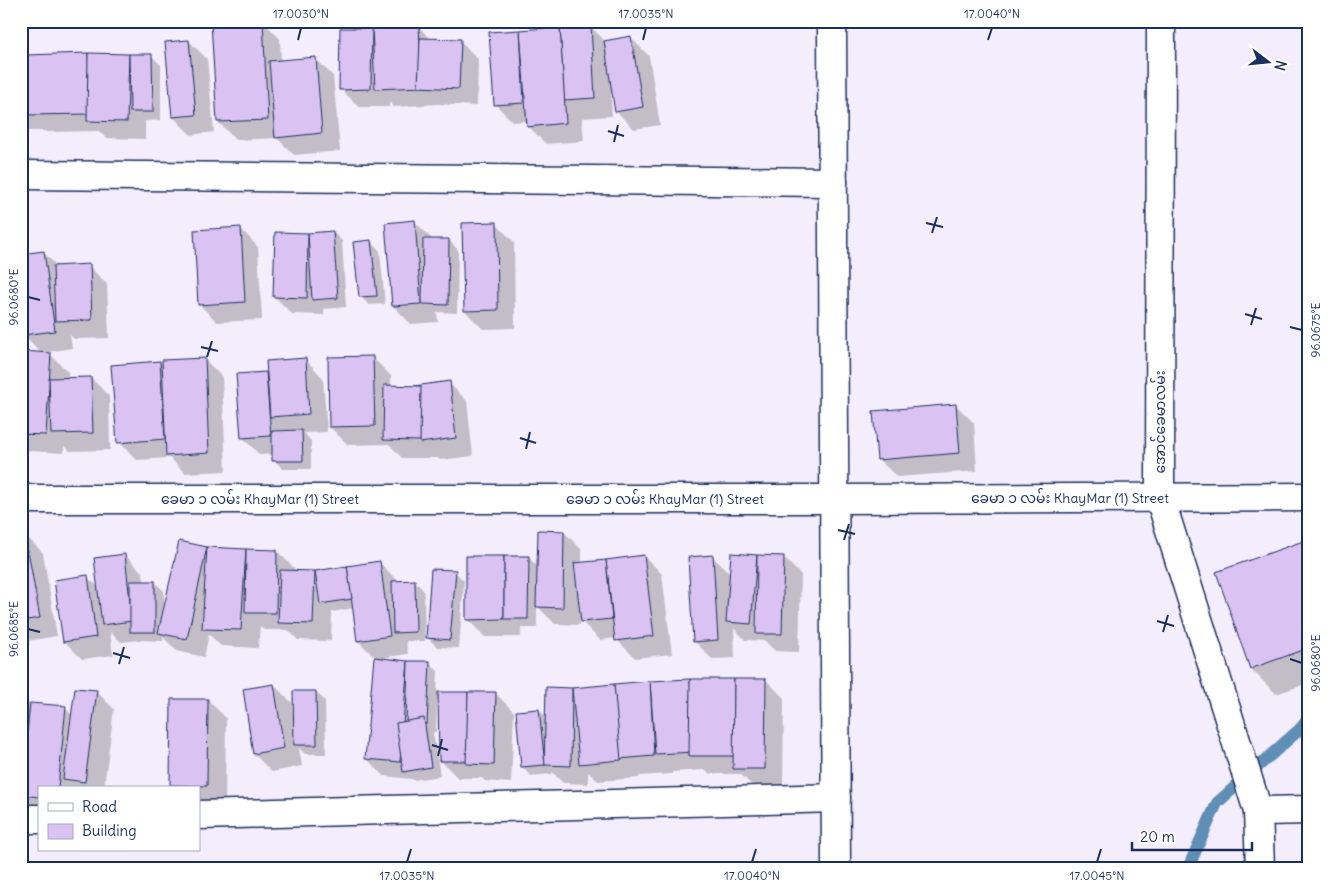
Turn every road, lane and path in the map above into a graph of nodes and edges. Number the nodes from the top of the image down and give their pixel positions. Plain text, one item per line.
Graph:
1 (832, 21) edge
2 (1161, 21) edge
3 (21, 175) edge
4 (832, 182) junction
5 (1309, 497) edge
6 (1160, 498) junction
7 (834, 499) junction
8 (21, 500) edge
9 (836, 798) junction
10 (1309, 810) edge
11 (1258, 811) junction
12 (200, 815) edge
13 (21, 819) edge
14 (38, 819) edge
15 (836, 868) edge
16 (1260, 868) edge

1 - 4 street
2 - 6 street, အောင်ခေမာလမ်း
3 - 4 street
4 - 7 street
5 - 6 street, ခေမာ ၁ လမ်း KhayMar (1) Street
6 - 7 street, ခေမာ ၁ လမ်း KhayMar (1) Street
6 - 11 street, အောင်ခေမာလမ်း
7 - 8 street, ခေမာ ၁ လမ်း KhayMar (1) Street
7 - 9 street
9 - 12 street
9 - 15 street
10 - 11 street
11 - 16 street, အောင်ခေမာလမ်း
13 - 14 street

